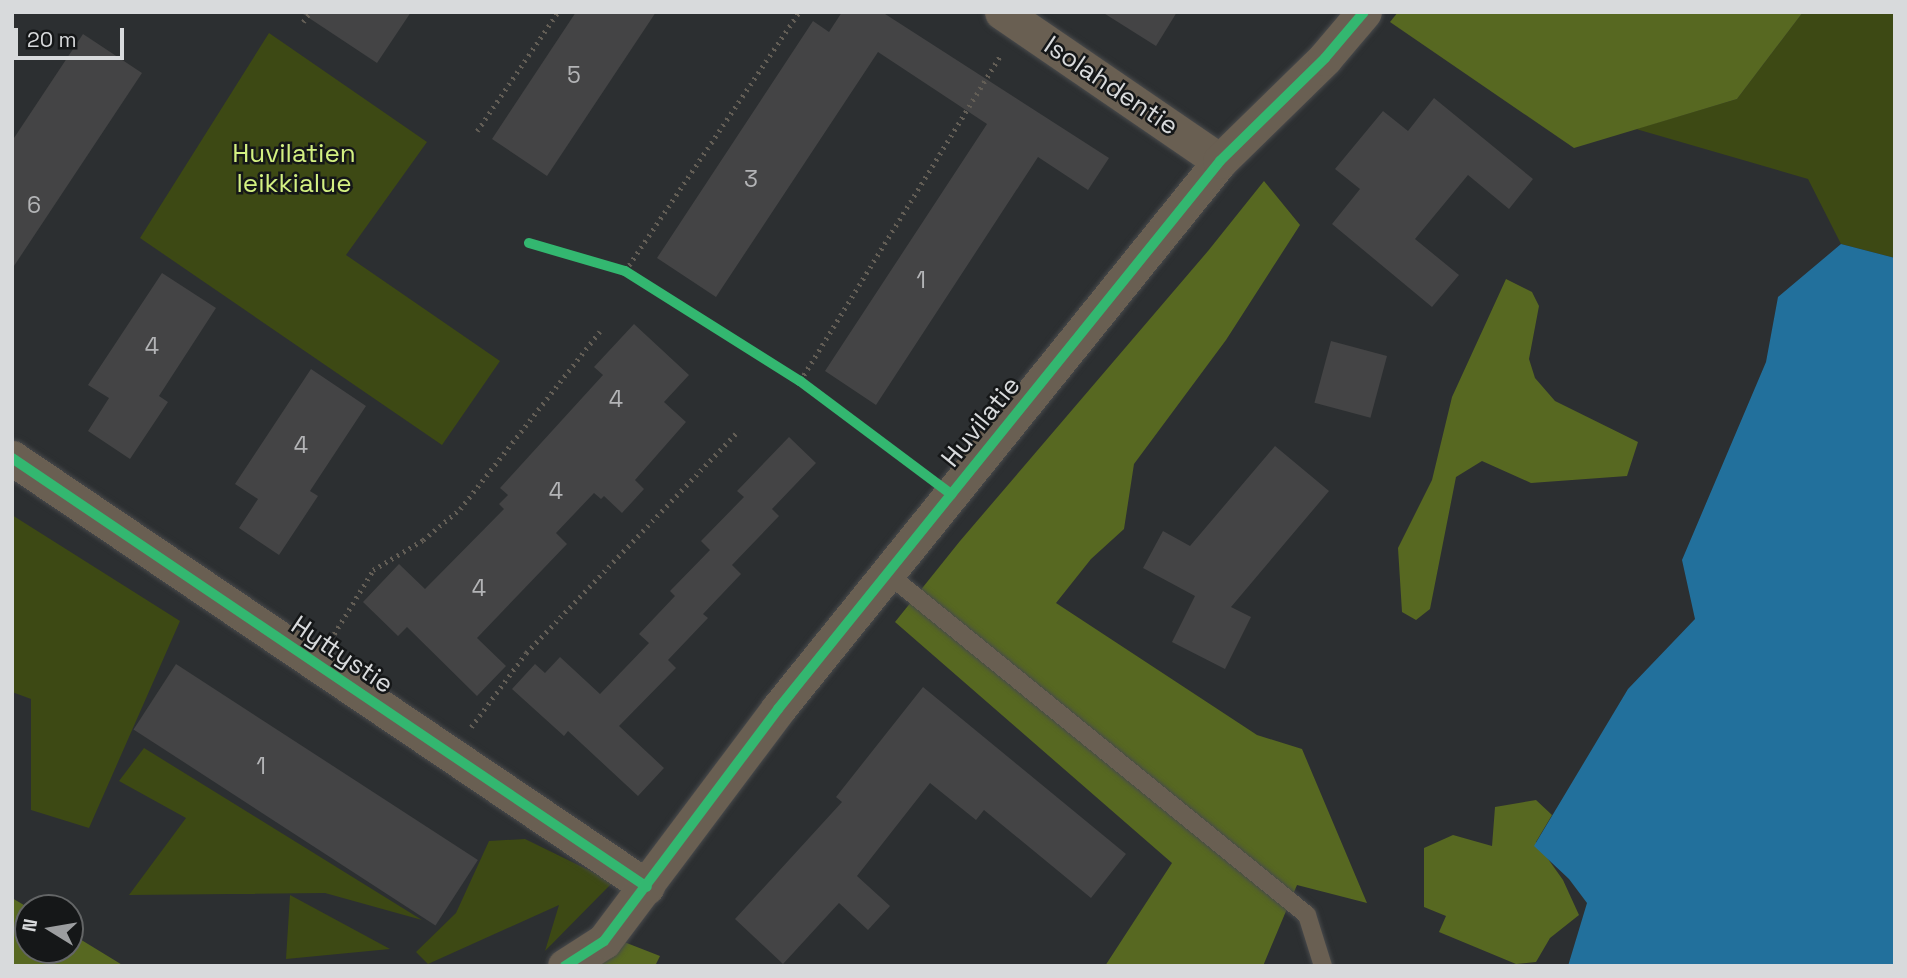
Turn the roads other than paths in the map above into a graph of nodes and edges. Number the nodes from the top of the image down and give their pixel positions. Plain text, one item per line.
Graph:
1 (1364, 12) edge
2 (1011, 18) edge
3 (1220, 161) junction
4 (12, 457) edge
5 (888, 574) junction
6 (647, 887) junction
7 (565, 966) edge
8 (1323, 966) edge

1 - 3 street, Huvilatie
2 - 3 street, Isolahdentie
3 - 5 street, Huvilatie
4 - 6 street, Hyttystie
5 - 6 street, Huvilatie
5 - 8 lane
6 - 7 street, Huvilatie

